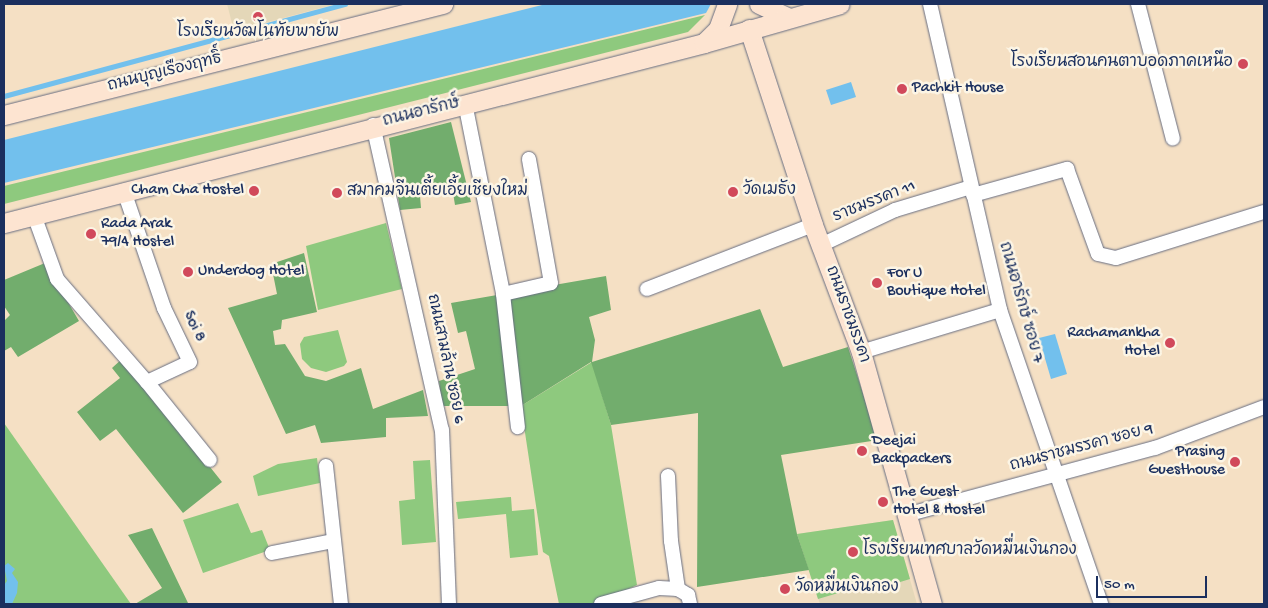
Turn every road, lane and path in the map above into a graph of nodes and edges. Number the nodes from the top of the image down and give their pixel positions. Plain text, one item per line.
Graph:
1 (443, 4) edge
2 (727, 4) edge
3 (759, 4) edge
4 (840, 4) edge
5 (930, 4) edge
6 (1138, 4) edge
7 (789, 18) junction
8 (750, 29) junction
9 (704, 43) junction
10 (465, 103) junction
11 (4, 115) edge
12 (373, 125) junction
13 (1173, 140) dead end
14 (529, 159) dead end
15 (124, 191) junction
16 (972, 191) junction
17 (1264, 212) edge
18 (34, 215) junction
19 (4, 223) edge
20 (813, 225) junction
21 (820, 245) junction
22 (647, 289) dead end
23 (503, 294) junction
24 (1000, 310) junction
25 (861, 352) junction
26 (147, 382) junction
27 (1264, 408) edge
28 (518, 427) dead end
29 (210, 460) dead end
30 (326, 466) dead end
31 (1055, 474) junction
32 (668, 476) dead end
33 (906, 515) junction
34 (334, 541) junction
35 (272, 552) dead end
36 (678, 589) junction
37 (341, 604) edge
38 (449, 604) edge
39 (601, 604) edge
40 (690, 604) edge
41 (932, 604) edge
42 (1101, 604) edge

1 - 11 main road, ถนนบุญเรืองฤทธิ์
2 - 9 main road
3 - 7 main road
4 - 7 main road, ถนนอารักษ์
5 - 16 street, ถนนอารักษ์ ซอย 7
6 - 13 street
7 - 8 main road, ถนนอารักษ์
8 - 9 main road, ถนนอารักษ์
8 - 20 main road, ถนนราชมรรคา
9 - 10 main road, ถนนอารักษ์
10 - 12 main road, ถนนอารักษ์
10 - 23 street
12 - 15 main road, ถนนอารักษ์
12 - 38 street, ถนนสามล้าน ซอย 6
14 - 23 street
15 - 18 main road, ถนนอารักษ์
15 - 26 street, Soi 8
16 - 17 street, ราชมรรคา 11
16 - 21 street, ราชมรรคา 11
16 - 24 street, ถนนอารักษ์ ซอย 7
18 - 19 main road, ถนนอารักษ์
18 - 26 street
20 - 21 main road, ถนนราชมรรคา
20 - 22 street
21 - 25 main road, ถนนราชมรรคา
23 - 28 street
24 - 25 street
24 - 31 street, ถนนอารักษ์ ซอย 7
25 - 33 main road, ถนนราชมรรคา
26 - 29 street
27 - 31 street, ถนนราชมรรคา ซอย 9
30 - 34 street
31 - 33 street, ถนนราชมรรคา ซอย 9
31 - 42 street, ถนนอารักษ์ ซอย 7
32 - 36 street
33 - 41 main road, ถนนราชมรรคา
34 - 35 street
34 - 37 street
36 - 39 street
36 - 40 street

